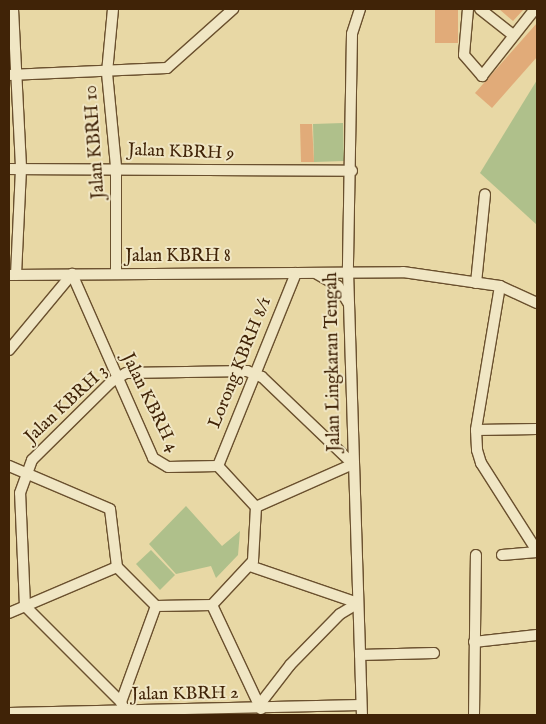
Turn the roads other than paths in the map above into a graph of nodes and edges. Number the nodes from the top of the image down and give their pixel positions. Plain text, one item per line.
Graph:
1 (13, 9) edge
2 (113, 9) edge
3 (233, 9) edge
4 (360, 9) edge
5 (468, 9) edge
6 (480, 9) edge
7 (535, 9) edge
8 (513, 35) junction
9 (107, 72) junction
10 (11, 74) edge
11 (116, 167) junction
12 (9, 169) edge
13 (21, 169) junction
14 (352, 171) junction
15 (485, 194) dead end
16 (348, 271) junction
17 (296, 273) junction
18 (314, 273) junction
19 (72, 274) junction
20 (116, 274) junction
21 (12, 275) edge
22 (476, 283) junction
23 (500, 286) junction
24 (537, 303) edge
25 (352, 309) junction
26 (9, 350) edge
27 (253, 373) junction
28 (118, 378) junction
29 (537, 429) edge
30 (476, 430) junction
31 (353, 464) junction
32 (9, 466) edge
33 (218, 466) junction
34 (25, 472) junction
35 (256, 507) junction
36 (537, 551) edge
37 (476, 555) dead end
38 (502, 555) dead end
39 (250, 566) junction
40 (117, 567) junction
41 (358, 603) junction
42 (212, 605) junction
43 (25, 606) junction
44 (156, 606) junction
45 (9, 613) edge
46 (537, 635) edge
47 (474, 642) junction
48 (434, 653) dead end
49 (360, 655) junction
50 (121, 702) junction
51 (261, 707) junction
52 (362, 710) edge
53 (336, 711) edge
54 (9, 713) edge
55 (215, 713) edge
56 (126, 714) edge
57 (474, 715) edge

1 - 10 street
2 - 9 street, Jalan KBRH 10
3 - 9 street
4 - 14 street, Jalan Lingkaran Tengah
5 - 8 street
6 - 8 street
7 - 8 street
9 - 10 street
9 - 11 street, Jalan KBRH 10
10 - 13 street
11 - 13 street, Jalan KBRH 9
11 - 14 street, Jalan KBRH 9
11 - 20 street, Jalan KBRH 10
12 - 13 street, Jalan KBRH 9
13 - 21 street
14 - 16 street, Jalan Lingkaran Tengah
15 - 22 street
16 - 18 street, Jalan KBRH 8
16 - 22 street, Jalan KBRH 8
16 - 25 street, Jalan Lingkaran Tengah
17 - 18 street, Jalan KBRH 8
17 - 20 street, Jalan KBRH 8
17 - 27 street, Lorong KBRH 8/1
18 - 25 street
19 - 20 street, Jalan KBRH 8
19 - 21 street, Jalan KBRH 8
19 - 26 street
19 - 28 street, Jalan KBRH 4
22 - 23 street, Jalan KBRH 8
23 - 24 street, Jalan KBRH 8
23 - 30 street
25 - 31 street, Jalan Lingkaran Tengah
27 - 28 street, Jalan KBRH 3
27 - 31 street
27 - 33 street, Lorong KBRH 8/1
28 - 33 street, Jalan KBRH 4
28 - 34 street, Jalan KBRH 3
29 - 30 street
30 - 36 street
31 - 35 street
31 - 41 street, Jalan Lingkaran Tengah
32 - 34 street
33 - 35 street
34 - 40 street
34 - 43 street, Jalan KBRH 3
35 - 39 street
36 - 38 street
37 - 47 street
39 - 41 street
39 - 42 street
40 - 43 street
40 - 44 street
41 - 49 street, Jalan Lingkaran Tengah
41 - 51 street
42 - 44 street
42 - 51 street
43 - 45 street
43 - 50 street
44 - 50 street
46 - 47 street
47 - 57 street
48 - 49 street
49 - 52 street, Jalan Lingkaran Tengah
50 - 56 street
51 - 53 street, Jalan KBRH 2
51 - 55 street, Jalan KBRH 2
52 - 53 street, Jalan KBRH 2
54 - 56 street, Jalan KBRH 2
55 - 56 street, Jalan KBRH 2

